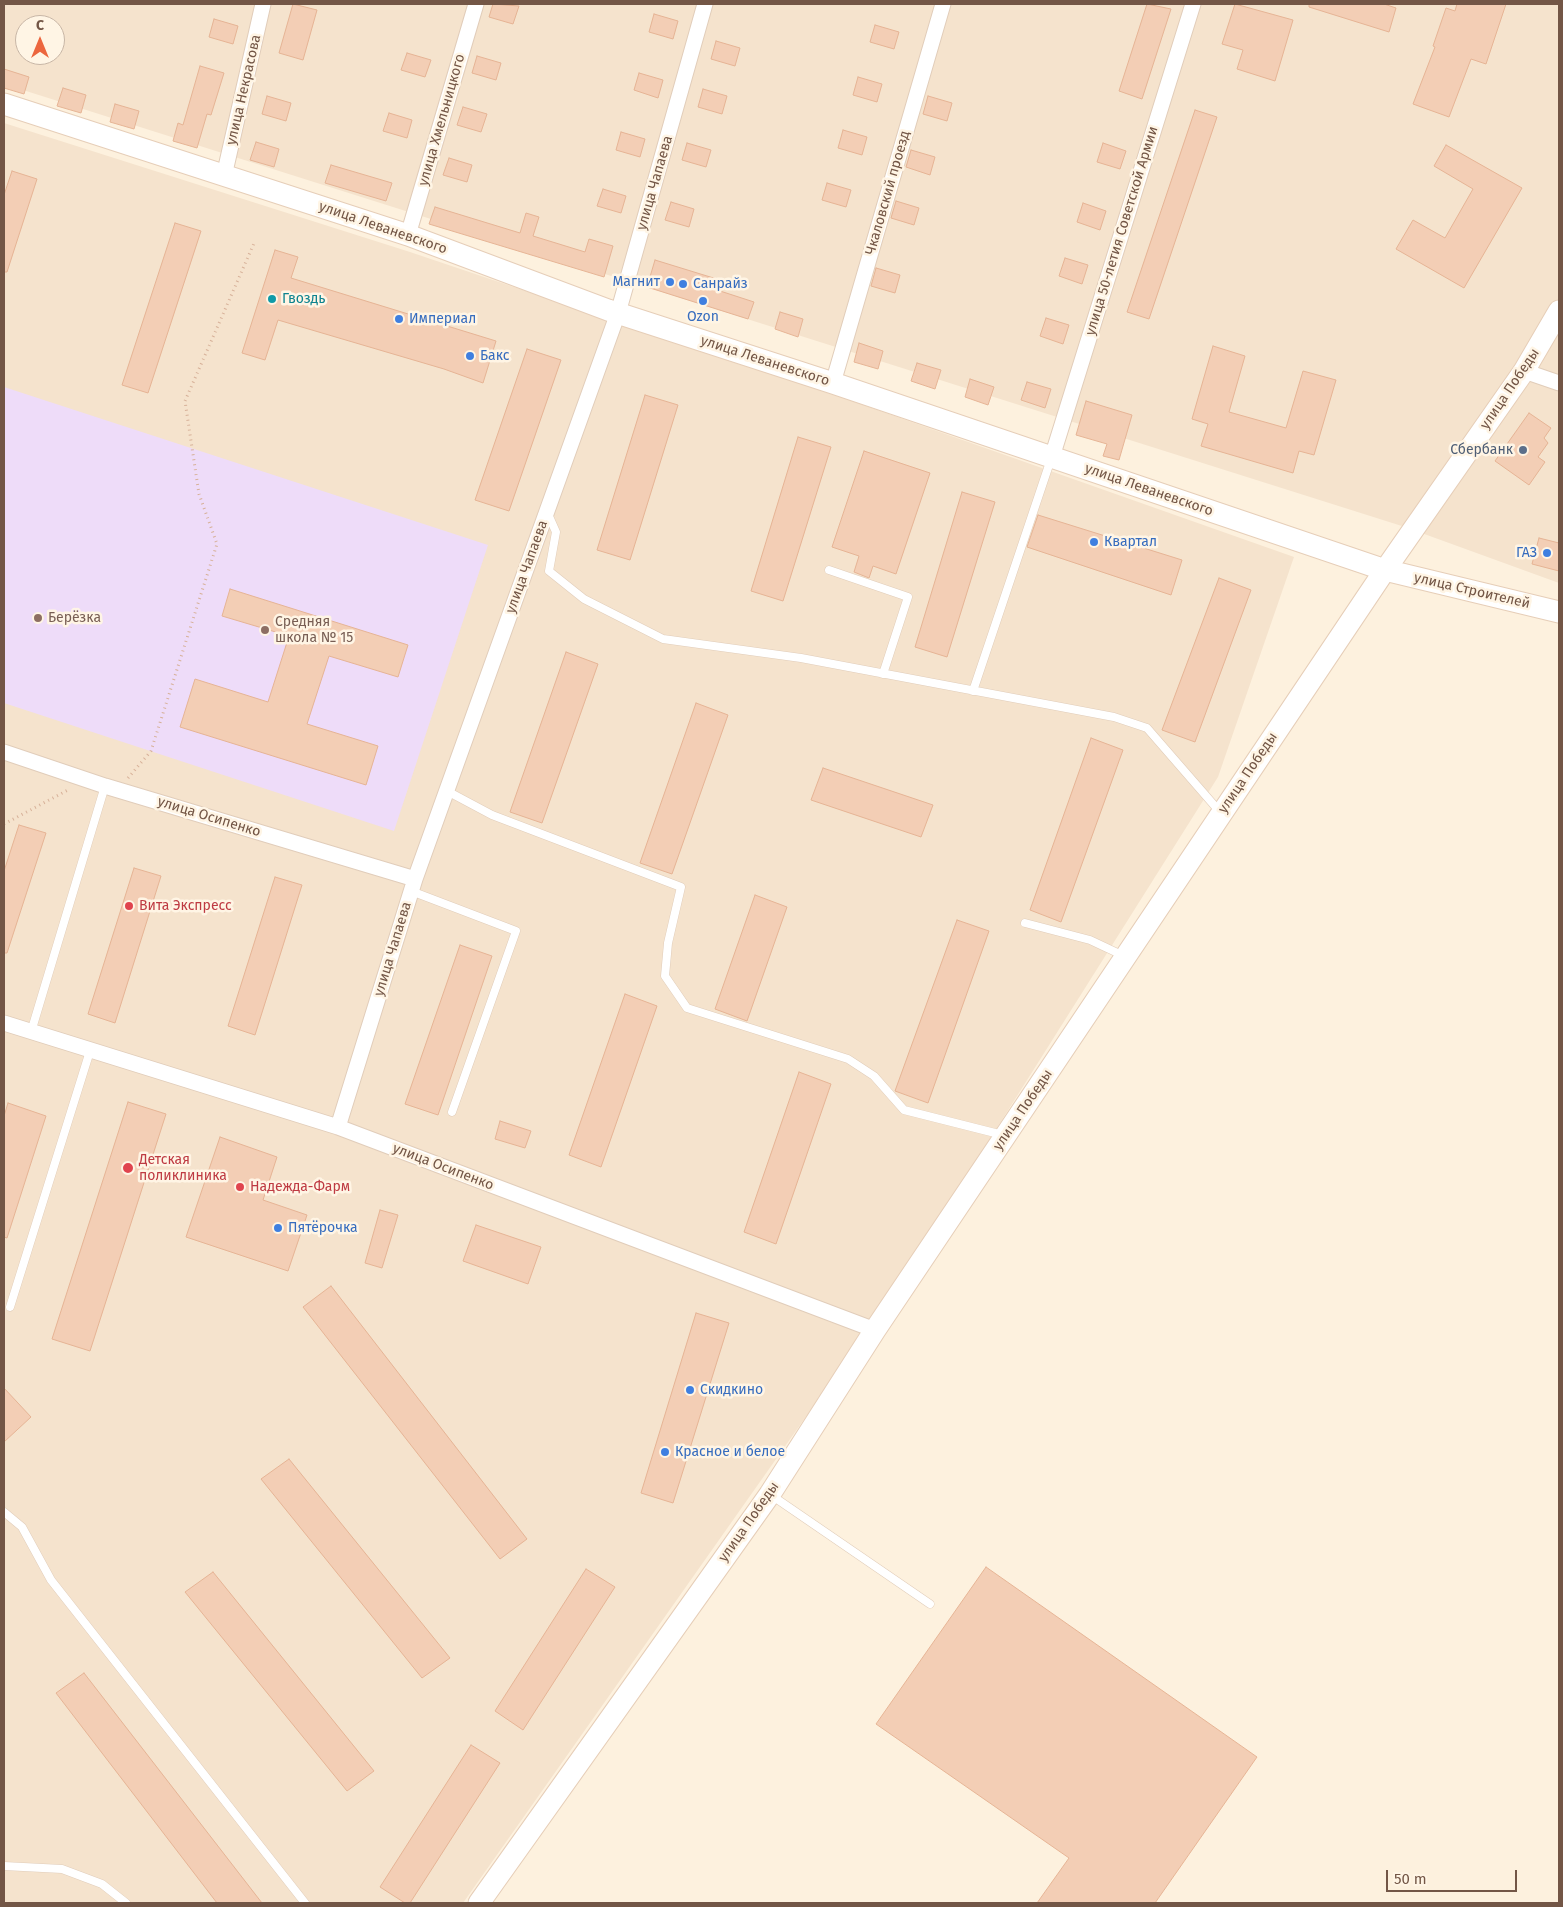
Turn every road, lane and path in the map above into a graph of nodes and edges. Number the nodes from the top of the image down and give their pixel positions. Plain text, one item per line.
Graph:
1 (263, 4) edge
2 (476, 4) edge
3 (706, 4) edge
4 (943, 4) edge
5 (1193, 4) edge
6 (4, 104) edge
7 (224, 176) junction
8 (408, 235) junction
9 (255, 241) dead end
10 (1559, 311) edge
11 (618, 313) junction
12 (1524, 371) junction
13 (833, 383) junction
14 (1559, 383) edge
15 (1052, 457) junction
16 (547, 512) junction
17 (829, 570) dead end
18 (1384, 570) junction
19 (1559, 612) edge
20 (883, 674) junction
21 (973, 690) junction
22 (4, 752) edge
23 (126, 779) dead end
24 (89, 780) junction
25 (105, 786) junction
26 (447, 791) junction
27 (1222, 813) junction
28 (4, 824) edge
29 (413, 885) junction
30 (1025, 923) dead end
31 (1125, 957) junction
32 (4, 1023) edge
33 (31, 1032) junction
34 (90, 1051) junction
35 (452, 1112) dead end
36 (338, 1127) junction
37 (1005, 1136) junction
38 (10, 1307) dead end
39 (875, 1330) junction
40 (770, 1494) junction
41 (4, 1512) edge
42 (930, 1604) dead end
43 (4, 1866) edge
44 (126, 1903) edge
45 (306, 1903) edge
46 (479, 1903) edge

1 - 7 street, улица Некрасова
2 - 8 street, улица Хмельницкого
3 - 11 street, улица Чапаева
4 - 13 street, Чкаловский проезд
5 - 15 street, улица 50-летия Советской Армии
6 - 7 street, улица Леваневского
7 - 8 street, улица Леваневского
8 - 11 street, улица Леваневского
9 - 23 path
10 - 12 street, улица Победы
11 - 13 street, улица Леваневского
11 - 16 street, улица Чапаева
12 - 14 street
12 - 18 street, улица Победы
13 - 15 street, улица Леваневского
15 - 18 street, улица Леваневского
15 - 21 lane
16 - 20 lane
16 - 26 street, улица Чапаева
17 - 20 lane
18 - 19 street, улица Строителей
18 - 27 street, улица Победы
20 - 21 lane
21 - 27 lane
22 - 24 street, улица Осипенко
24 - 25 street, улица Осипенко
24 - 28 path
25 - 29 street, улица Осипенко
25 - 33 lane
26 - 29 street, улица Чапаева
26 - 37 lane
27 - 31 street, улица Победы
29 - 35 lane
29 - 36 street, улица Чапаева
30 - 31 lane
31 - 37 street, улица Победы
32 - 33 street, улица Осипенко
33 - 34 street, улица Осипенко
34 - 36 street, улица Осипенко
34 - 38 lane
36 - 39 street, улица Осипенко
37 - 39 street, улица Победы
39 - 40 street, улица Победы
40 - 42 lane
40 - 46 street, улица Победы
41 - 45 lane
43 - 44 lane

